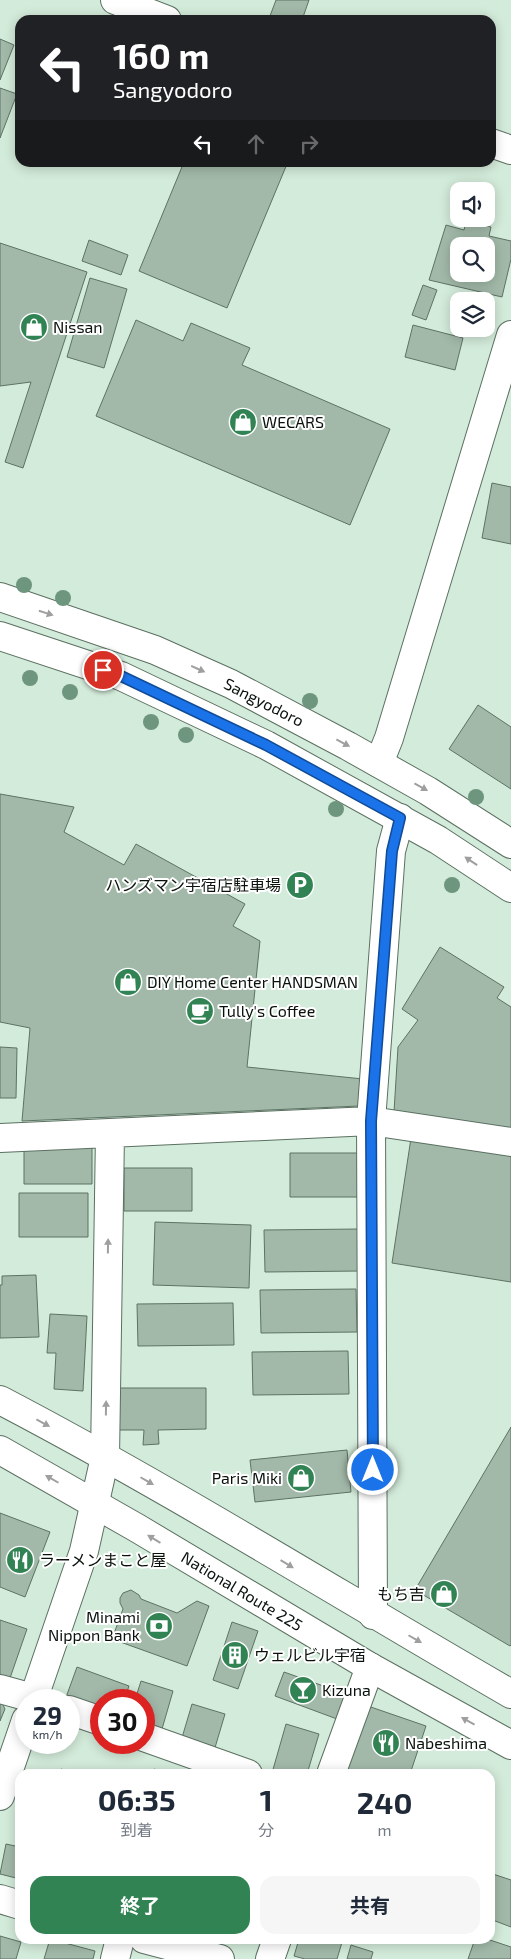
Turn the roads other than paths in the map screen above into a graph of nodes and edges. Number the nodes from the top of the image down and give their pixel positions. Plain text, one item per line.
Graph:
1 (115, 0) edge
2 (154, 15) edge
3 (496, 145) edge
4 (511, 150) edge
5 (511, 335) edge
6 (0, 597) edge
7 (0, 636) edge
8 (379, 763) junction
9 (400, 818) junction
10 (511, 844) edge
11 (511, 888) edge
12 (371, 1121) junction
13 (110, 1133) junction
14 (0, 1138) edge
15 (511, 1142) edge
16 (0, 1400) edge
17 (0, 1450) edge
18 (105, 1457) junction
19 (94, 1504) junction
20 (373, 1615) junction
21 (370, 1667) junction
22 (38, 1689) edge
23 (0, 1690) edge
24 (511, 1694) edge
25 (15, 1696) edge
26 (155, 1741) edge
27 (511, 1745) edge
28 (15, 1754) edge
29 (234, 1769) edge
30 (333, 1769) edge
31 (0, 1796) edge
32 (0, 1899) edge
33 (15, 1904) edge
34 (119, 1944) edge
35 (163, 1944) edge
36 (275, 1944) edge
37 (115, 1959) edge
38 (220, 1959) edge
39 (270, 1959) edge

1 - 2 main road
3 - 4 main road
5 - 8 main road
6 -> 8 main road, Sangyodoro
7 - 9 main road
8 -> 10 main road, Sangyodoro
11 -> 9 main road
9 - 12 main road
12 - 13 main road
12 - 15 main road
12 - 20 main road
13 - 14 main road
18 -> 13 main road
16 -> 18 main road
19 -> 17 main road, National Route 225
18 - 19 main road
18 -> 20 main road
21 -> 19 main road, National Route 225
19 - 22 main road
20 -> 24 main road
27 -> 21 main road, National Route 225
21 - 30 main road
23 - 25 main road
26 - 29 main road
28 - 31 main road
32 - 33 main road
34 - 37 main road
35 - 38 main road
36 - 39 main road

